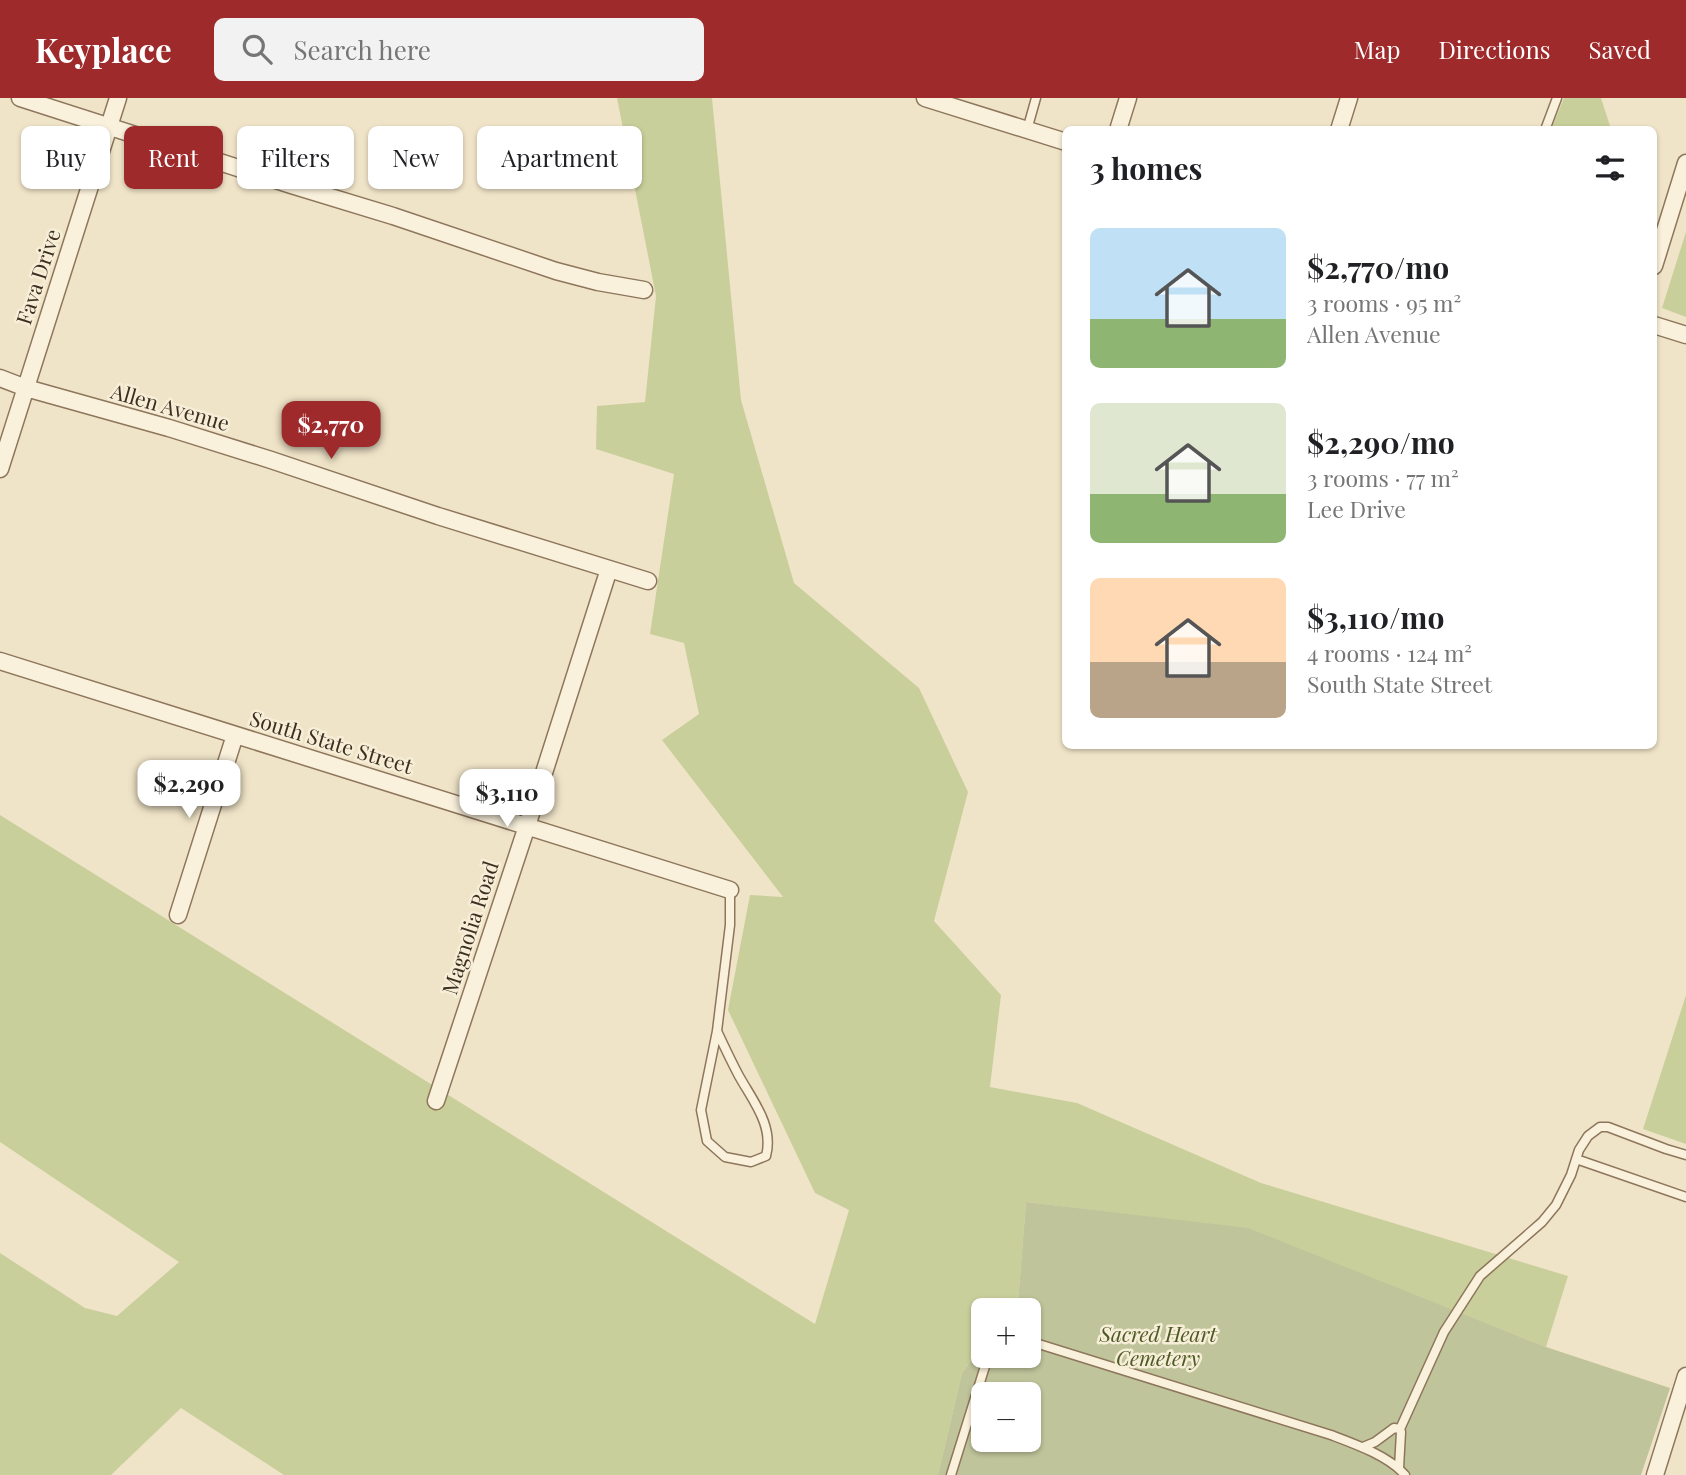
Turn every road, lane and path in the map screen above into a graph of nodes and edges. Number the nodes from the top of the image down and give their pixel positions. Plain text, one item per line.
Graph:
1 (20, 98) edge
2 (118, 98) edge
3 (1036, 98) edge
4 (1128, 98) edge
5 (1349, 98) edge
6 (1557, 98) edge
7 (930, 99) edge
8 (968, 104) edge
9 (106, 126) edge
10 (109, 126) edge
11 (1119, 126) edge
12 (1340, 126) edge
13 (1546, 126) edge
14 (110, 127) edge
15 (1027, 130) junction
16 (1062, 141) edge
17 (1686, 163) edge
18 (89, 189) edge
19 (1657, 256) edge
20 (644, 290) dead end
21 (1657, 327) edge
22 (1686, 335) edge
23 (0, 378) edge
24 (26, 388) junction
25 (0, 469) edge
26 (609, 569) junction
27 (648, 581) dead end
28 (0, 661) edge
29 (234, 735) junction
30 (527, 826) junction
31 (730, 890) joint
32 (178, 915) dead end
33 (717, 1031) junction
34 (436, 1101) dead end
35 (1686, 1155) edge
36 (1576, 1159) junction
37 (1686, 1197) edge
38 (1041, 1345) edge
39 (984, 1368) edge
40 (1686, 1376) edge
41 (1399, 1429) junction
42 (1363, 1447) junction
43 (1402, 1471) edge
44 (951, 1475) edge
45 (1655, 1475) edge

1 - 9 street
2 - 10 street, Fava Drive
3 - 15 lane
4 - 11 street
5 - 12 street
6 - 13 lane
7 - 8 street
8 - 15 street
14 - 20 street
15 - 16 street
17 - 19 street
18 - 24 street, Fava Drive
21 - 22 street
23 - 24 street, Allen Avenue
24 - 25 street, Fava Drive
24 - 26 street, Allen Avenue
26 - 27 street, Allen Avenue
26 - 30 street, Magnolia Road
28 - 29 street, South State Street
29 - 30 street, South State Street
29 - 32 street
30 - 31 street, South State Street
30 - 34 street, Magnolia Road
31 - 33 lane
33 - 33 lane
35 - 36 lane
36 - 37 lane
36 - 41 lane
38 - 42 lane
39 - 44 lane
40 - 45 street
41 - 42 lane
41 - 43 lane
42 - 43 lane

